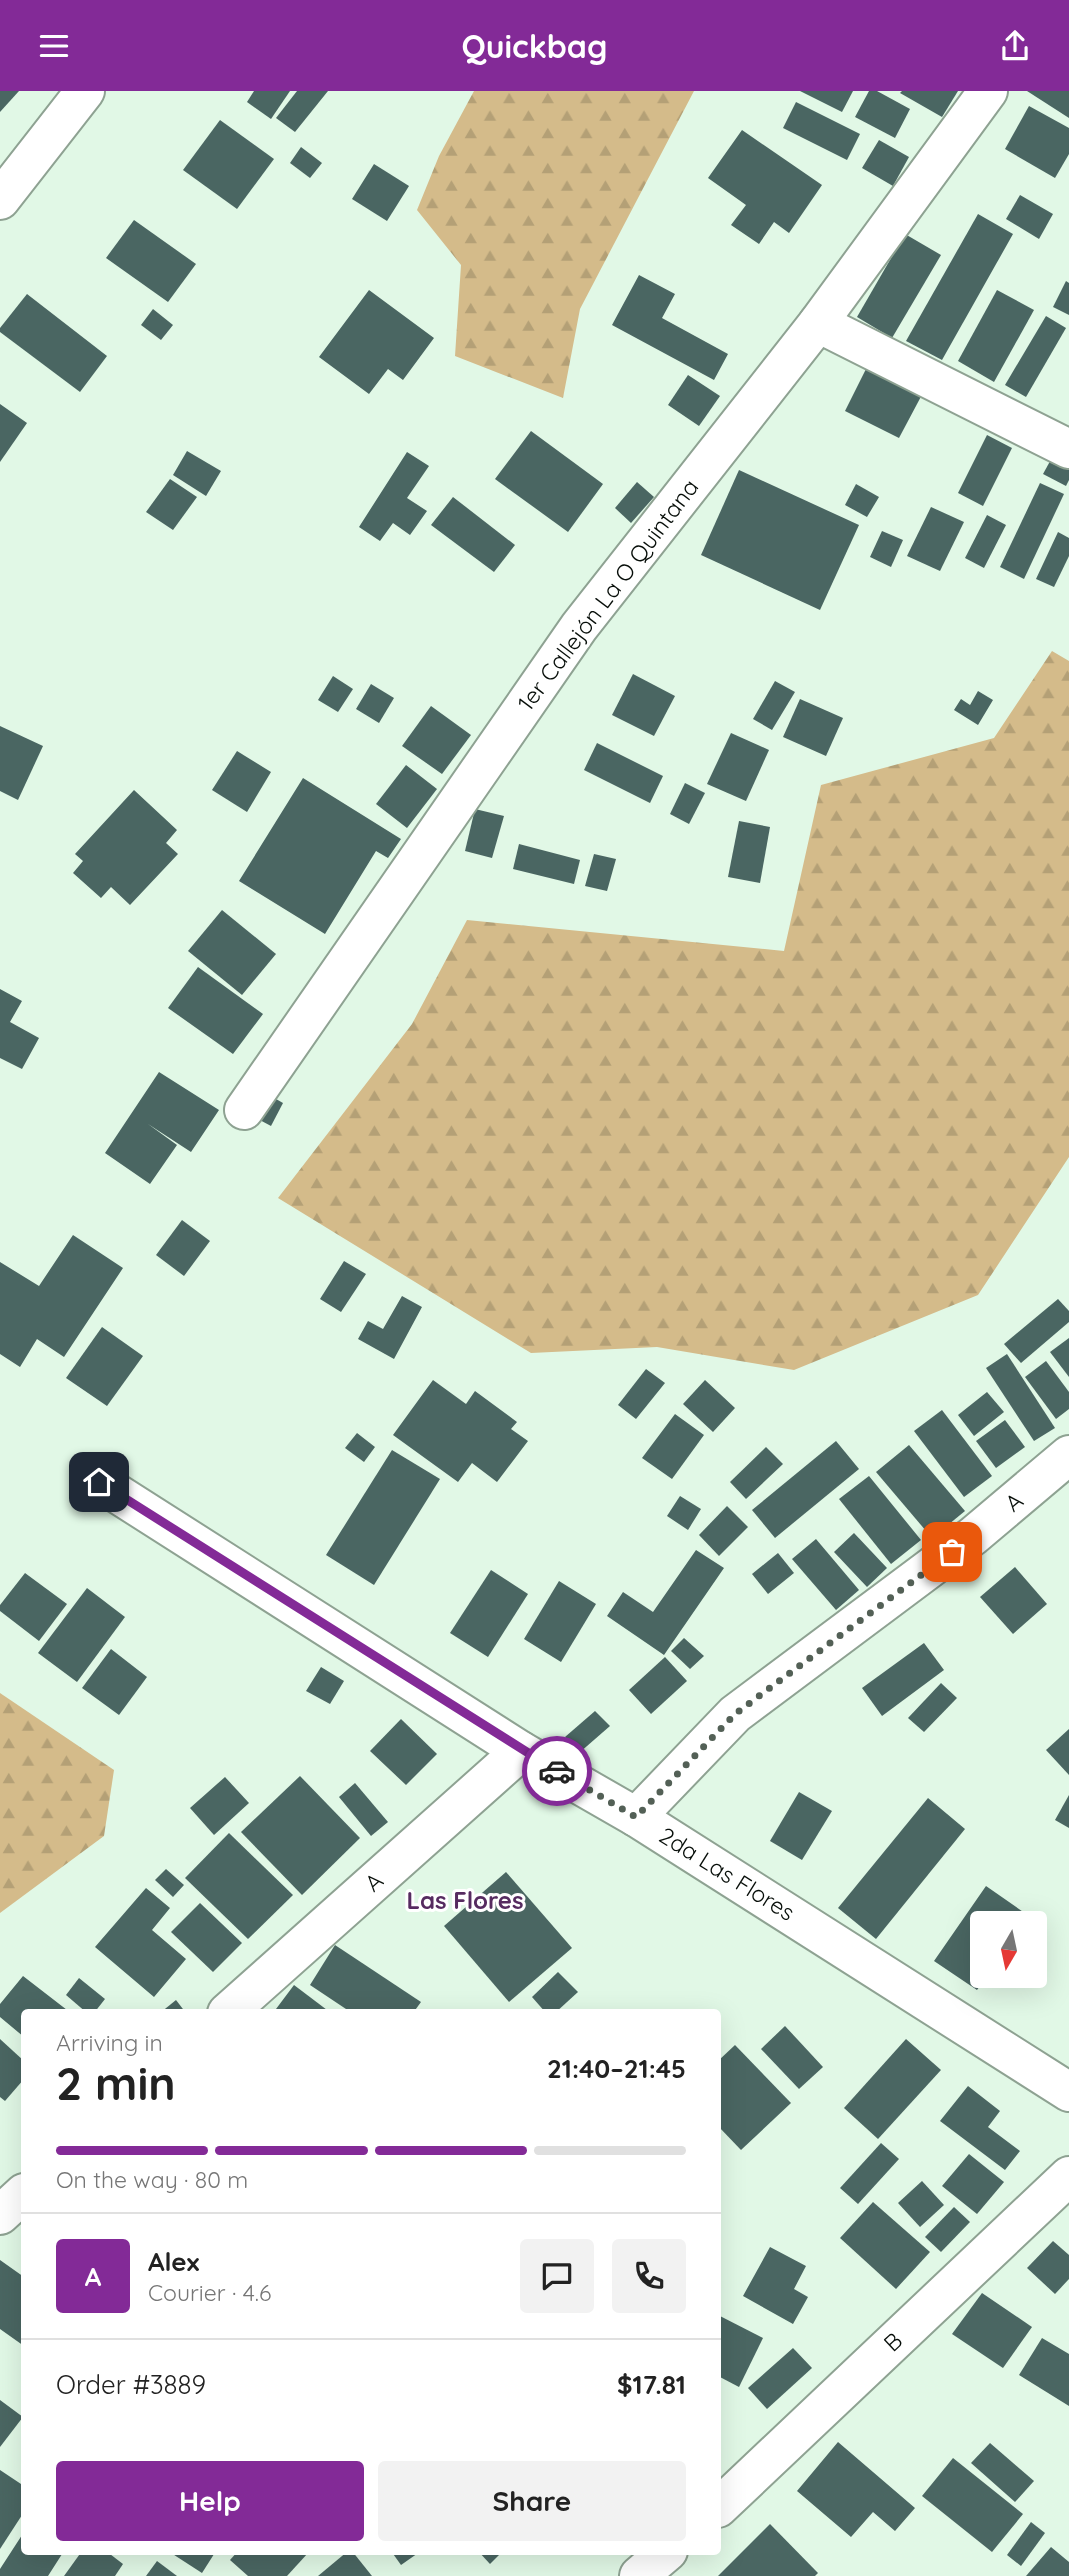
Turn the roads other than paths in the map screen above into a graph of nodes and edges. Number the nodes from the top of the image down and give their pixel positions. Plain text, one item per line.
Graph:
1 (85, 91) edge
2 (988, 91) edge
3 (0, 200) edge
4 (818, 323) junction
5 (1069, 449) edge
6 (244, 1110) dead end
7 (1069, 1455) edge
8 (99, 1482) dead end
9 (521, 1751) junction
10 (636, 1817) junction
11 (231, 2009) edge
12 (1069, 2092) edge
13 (1069, 2176) edge
14 (21, 2196) edge
15 (0, 2215) edge
16 (721, 2505) edge
17 (663, 2555) edge
18 (639, 2576) edge

1 - 3 street
2 - 4 street, 1er Callejón La O Quintana
4 - 5 street
4 - 6 street, 1er Callejón La O Quintana
7 - 10 street, A
8 - 9 street, 2da Las Flores
9 - 10 street, 2da Las Flores
9 - 11 street, A
10 - 12 street, 2da Las Flores
13 - 16 street, B
14 - 15 street
17 - 18 street

